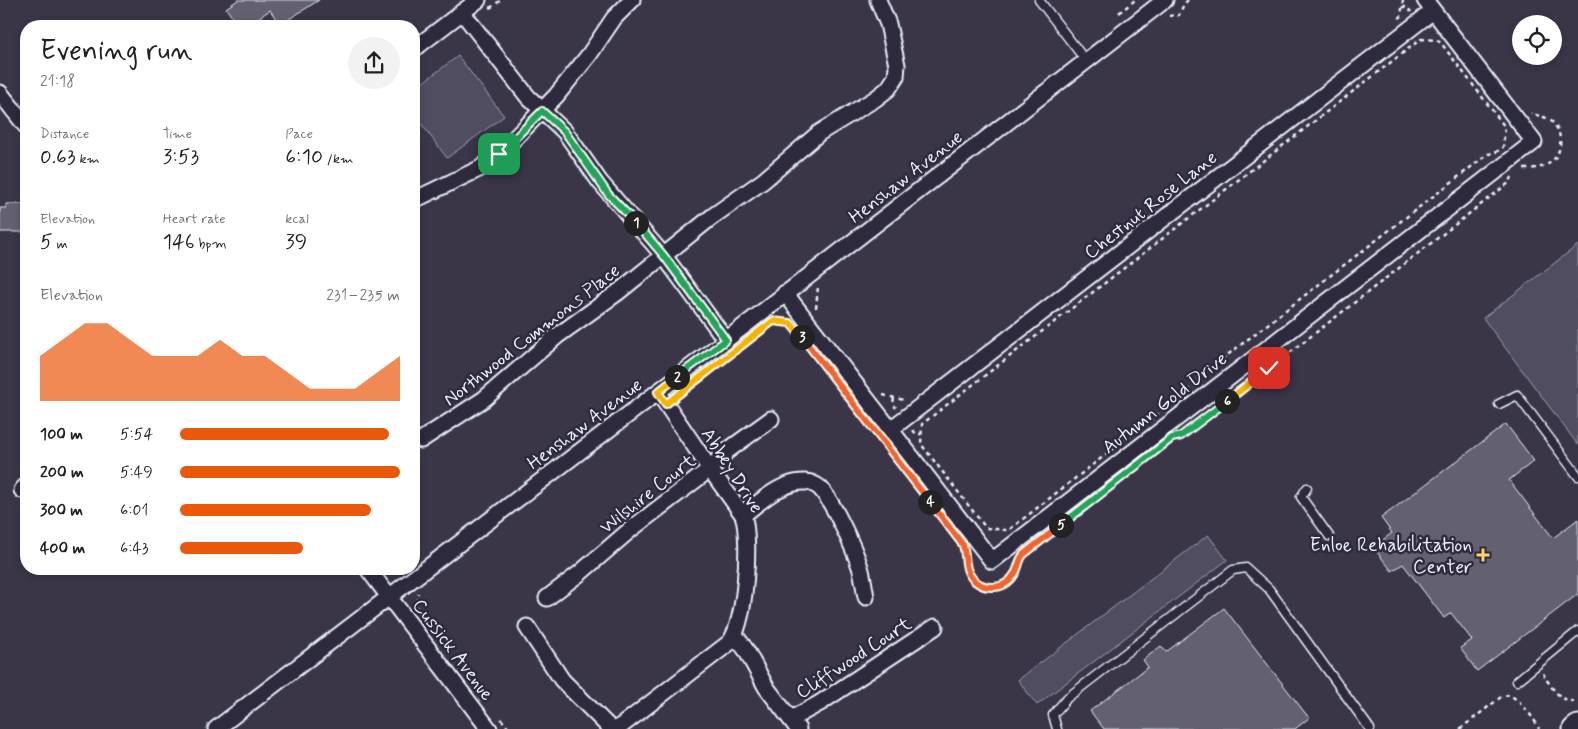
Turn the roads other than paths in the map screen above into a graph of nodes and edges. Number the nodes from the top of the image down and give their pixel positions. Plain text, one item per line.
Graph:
1 (478, 0) edge
2 (632, 0) edge
3 (878, 0) edge
4 (1040, 0) edge
5 (1165, 0) edge
6 (1429, 5) edge
7 (462, 12) junction
8 (420, 44) edge
9 (1086, 61) junction
10 (1, 98) edge
11 (542, 111) junction
12 (20, 119) edge
13 (420, 197) edge
14 (664, 256) junction
15 (785, 294) junction
16 (726, 340) junction
17 (658, 392) junction
18 (1499, 404) dead end
19 (771, 419) dead end
20 (891, 429) junction
21 (421, 440) dead end
22 (710, 470) junction
23 (1578, 476) edge
24 (1307, 488) dead end
25 (743, 515) junction
26 (1328, 536) dead end
27 (420, 572) edge
28 (373, 575) edge
29 (417, 575) edge
30 (389, 596) junction
31 (866, 597) dead end
32 (547, 598) dead end
33 (527, 627) dead end
34 (935, 627) dead end
35 (1578, 631) edge
36 (735, 635) junction
37 (1517, 681) dead end
38 (795, 724) edge
39 (1578, 726) edge
40 (1367, 728) edge
41 (216, 729) edge
42 (489, 729) edge
43 (611, 729) edge
44 (617, 729) edge
45 (1057, 729) edge
46 (1574, 729) edge

1 - 7 street
2 - 11 street
3 - 14 street, Northwood Commons Place
4 - 9 lane
5 - 9 street, Henshaw Avenue
6 - 20 street, Chestnut Rose Lane
6 - 20 street, Autumn Gold Drive
7 - 8 street
7 - 11 street
9 - 15 street, Henshaw Avenue
10 - 12 street
11 - 13 street
11 - 14 street
14 - 16 street
14 - 21 street, Northwood Commons Place
15 - 16 street, Henshaw Avenue
15 - 20 street, Autumn Gold Drive
16 - 17 street, Henshaw Avenue
17 - 22 street, Abbey Drive
17 - 27 street, Henshaw Avenue
18 - 23 lane
19 - 22 street, Wilshire Court
22 - 25 street, Abbey Drive
22 - 32 street, Wilshire Court
24 - 26 lane
25 - 31 street
25 - 36 street, Abbey Drive
28 - 30 street, Cussick Avenue
29 - 30 street, Henshaw Avenue
30 - 41 street, Henshaw Avenue
30 - 42 street, Cussick Avenue
33 - 43 street
34 - 38 street, Cliffwood Court
35 - 37 lane
36 - 38 street
36 - 44 street
39 - 46 main road
40 - 45 lane

